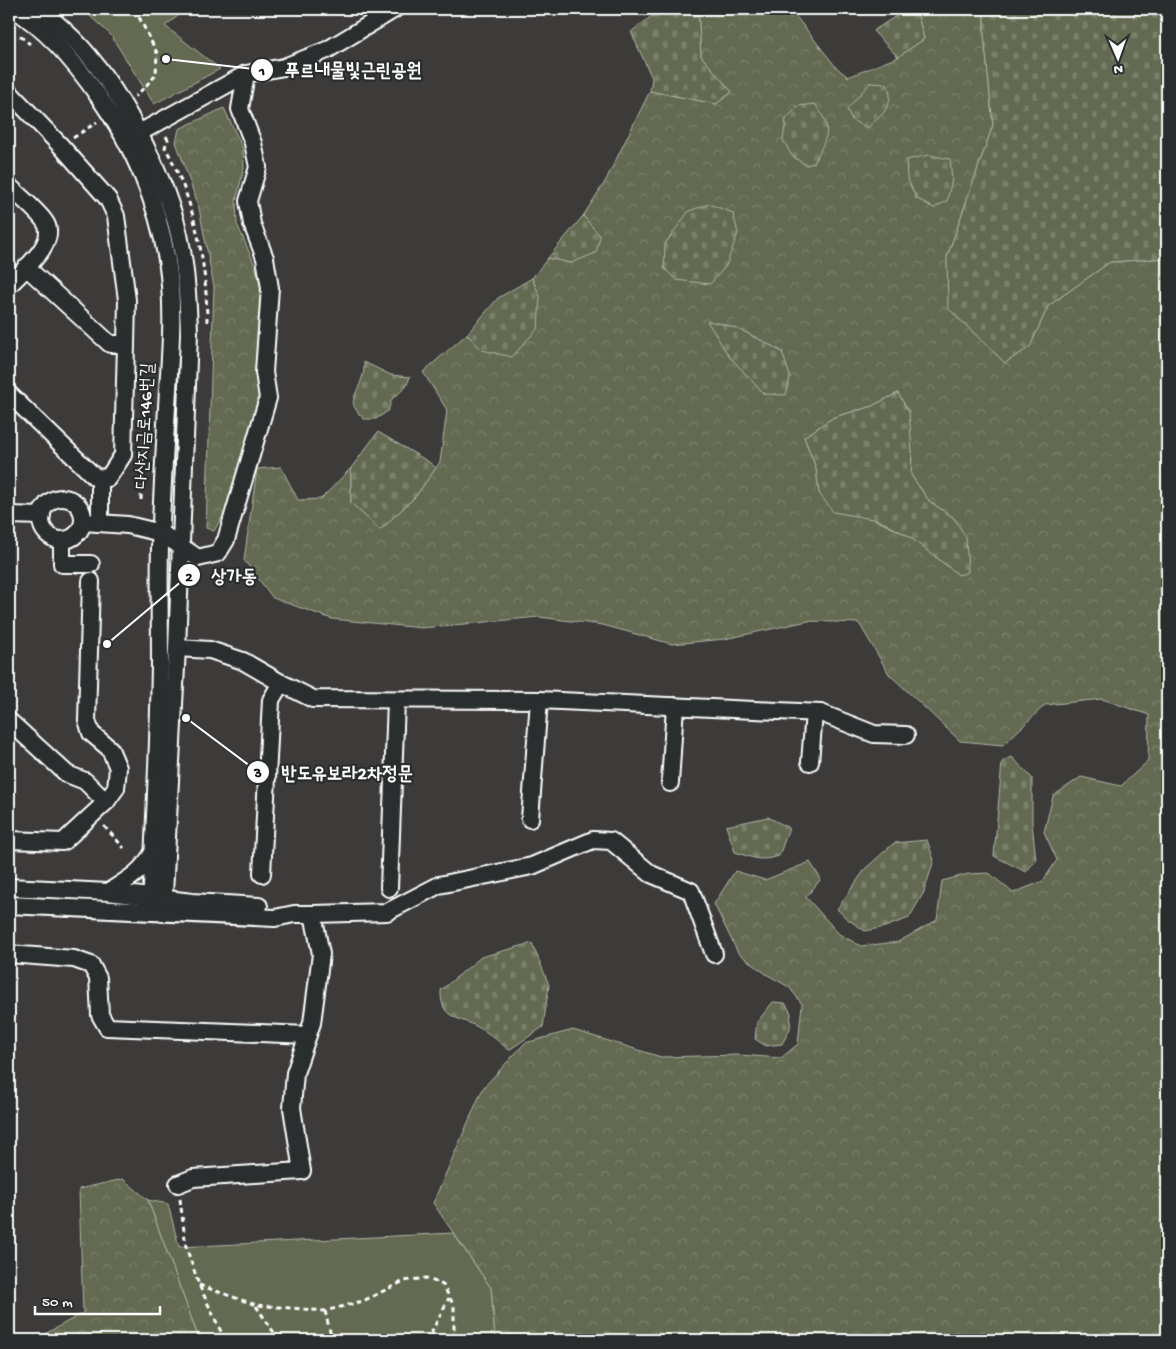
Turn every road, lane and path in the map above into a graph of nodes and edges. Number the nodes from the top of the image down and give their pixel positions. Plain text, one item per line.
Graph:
1 (13, 9) edge
2 (39, 9) edge
3 (135, 9) edge
4 (395, 9) edge
5 (246, 74) junction
6 (9, 92) edge
7 (130, 101) dead end
8 (104, 118) dead end
9 (133, 137) junction
10 (61, 146) junction
11 (9, 186) edge
12 (26, 266) junction
13 (9, 285) edge
14 (126, 344) junction
15 (9, 394) edge
16 (100, 478) junction
17 (9, 515) edge
18 (42, 516) junction
19 (83, 522) junction
20 (100, 523) junction
21 (161, 533) junction
22 (62, 540) junction
23 (181, 547) junction
24 (91, 564) dead end
25 (91, 581) dead end
26 (177, 648) junction
27 (281, 683) junction
28 (396, 700) junction
29 (538, 700) junction
30 (675, 706) junction
31 (814, 713) junction
32 (9, 721) edge
33 (906, 735) dead end
34 (810, 762) dead end
35 (670, 783) dead end
36 (106, 802) junction
37 (94, 814) junction
38 (530, 819) dead end
39 (9, 840) edge
40 (124, 848) dead end
41 (154, 851) junction
42 (262, 874) dead end
43 (9, 887) edge
44 (389, 888) dead end
45 (108, 892) junction
46 (9, 905) edge
47 (157, 905) junction
48 (312, 914) junction
49 (9, 954) edge
50 (714, 954) dead end
51 (308, 1035) junction
52 (178, 1184) joint
53 (199, 1285) junction
54 (450, 1297) junction
55 (256, 1305) junction
56 (326, 1311) junction
57 (225, 1340) edge
58 (279, 1340) edge
59 (332, 1340) edge
60 (425, 1340) edge
61 (454, 1340) edge

1 - 9 street, 다산지금로146번길
2 - 9 street, 다산지금로146번길
3 - 7 path
4 - 5 street
5 - 9 street
5 - 23 street
6 - 10 street
8 - 10 path
9 - 21 street, 다산지금로146번길
9 - 23 street, 다산지금로146번길
10 - 14 street
11 - 12 street
12 - 13 street
12 - 14 street
14 - 16 street
15 - 16 street
16 - 20 street
17 - 18 street
18 - 19 street
18 - 22 street
19 - 20 street
19 - 22 street
20 - 21 street
21 - 23 street
21 - 41 street, 다산지금로146번길
22 - 24 street
23 - 26 street, 다산지금로146번길
25 - 36 street
26 - 27 street
26 - 47 street, 다산지금로146번길
27 - 28 street
27 - 42 street
28 - 29 street
28 - 44 street
29 - 30 street
29 - 38 street
30 - 31 street
30 - 35 street
31 - 33 street
31 - 34 street
32 - 36 street
36 - 37 street
37 - 39 street
37 - 40 path
41 - 45 street
41 - 47 street, 다산지금로146번길
43 - 45 street
45 - 47 street
46 - 47 street
47 - 48 street
48 - 50 street
48 - 51 street
49 - 51 street
51 - 52 street
52 - 53 path
53 - 55 path
53 - 57 path
54 - 56 path
54 - 60 path
54 - 61 path
55 - 56 path
55 - 58 path
56 - 59 path

